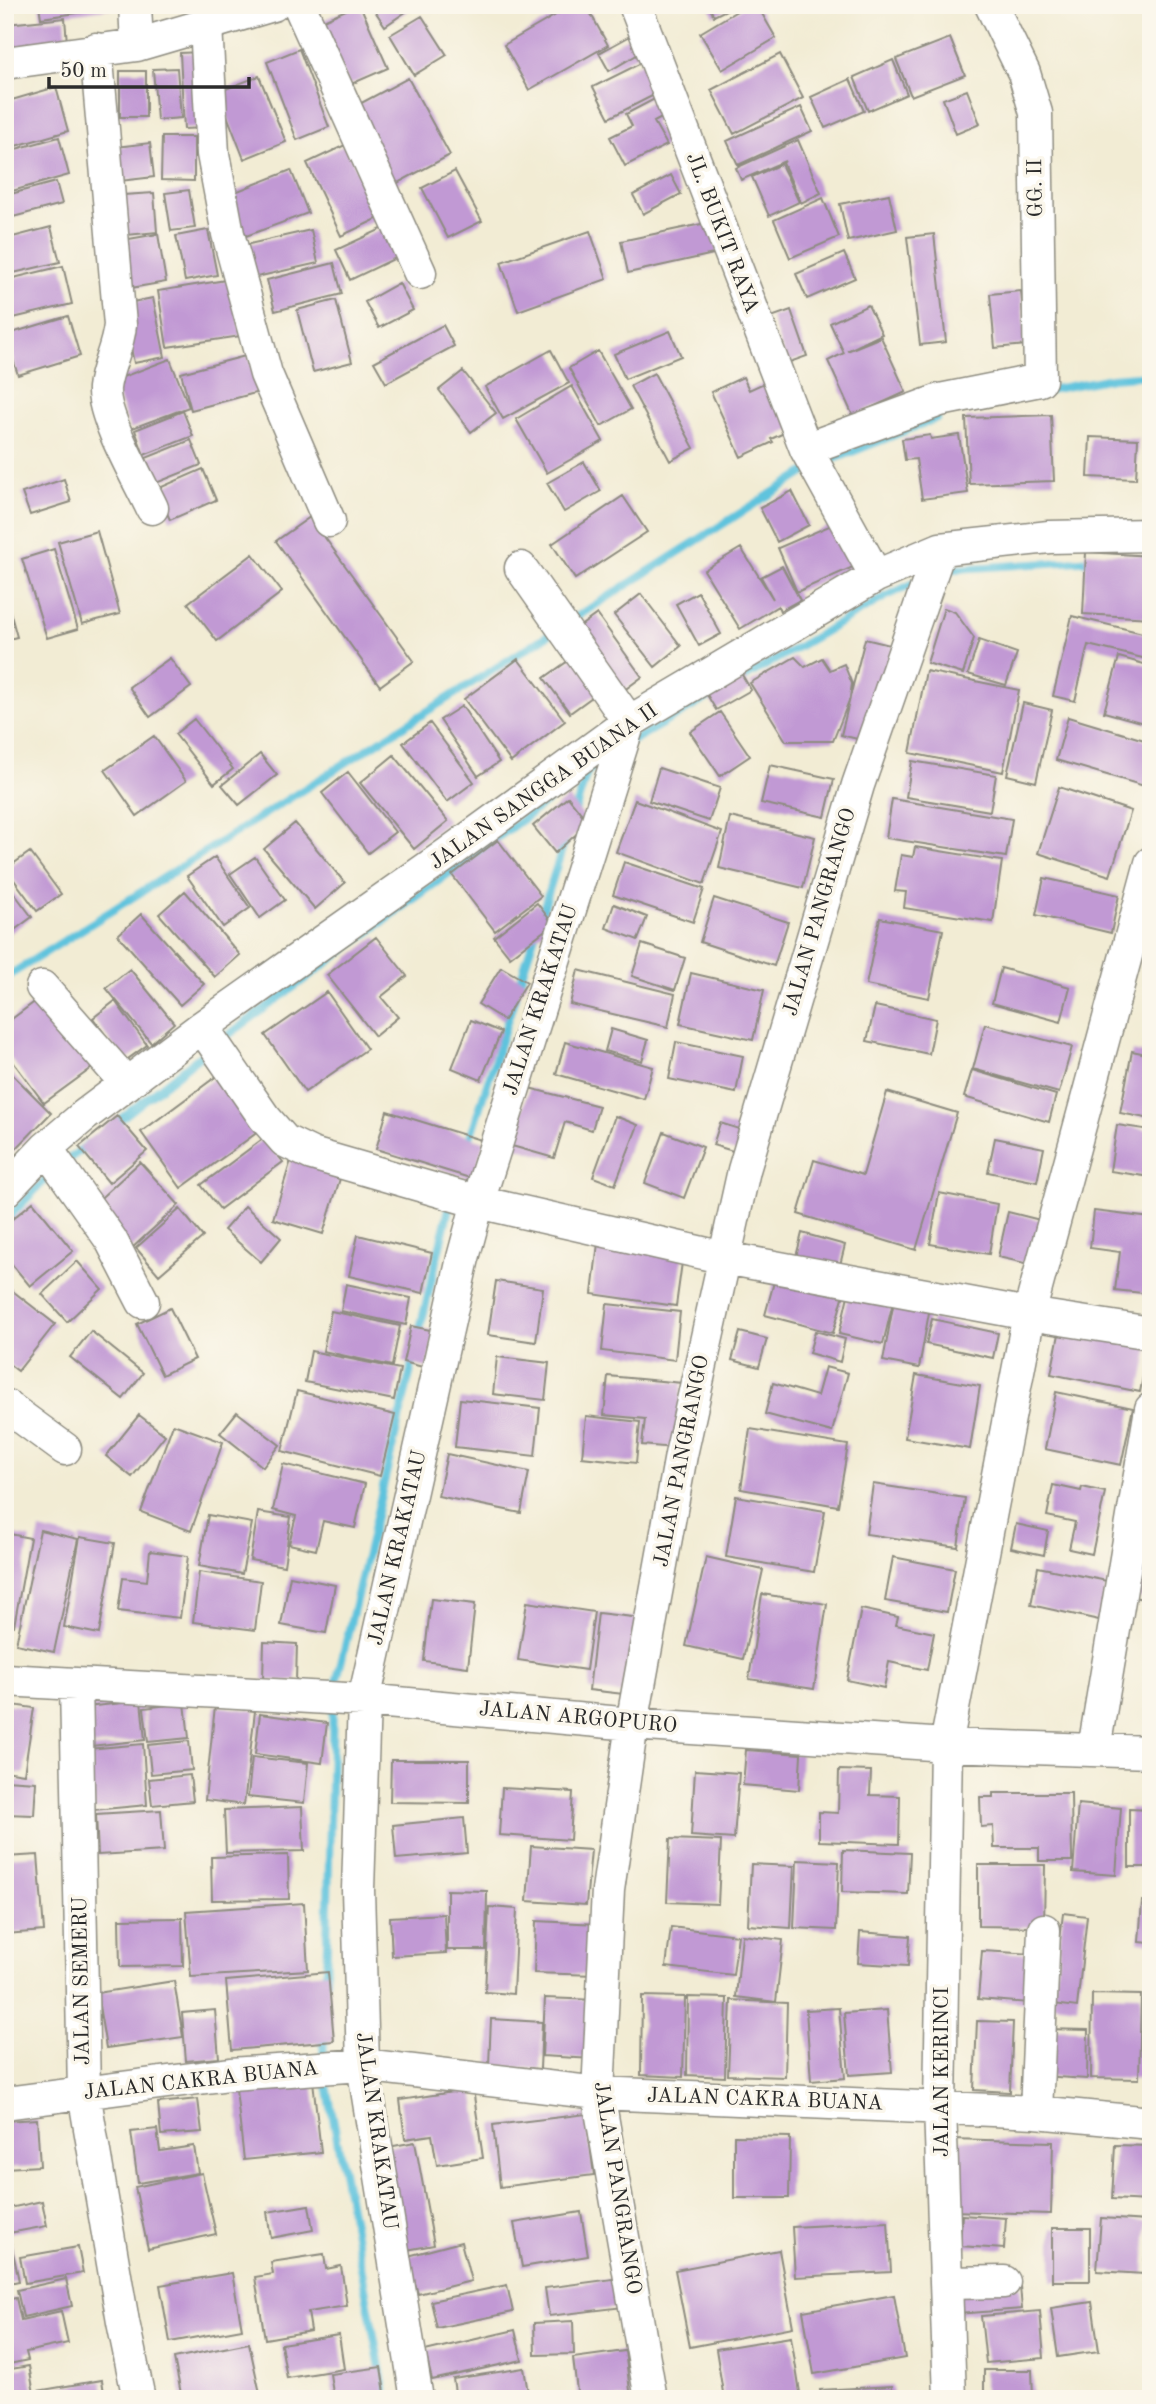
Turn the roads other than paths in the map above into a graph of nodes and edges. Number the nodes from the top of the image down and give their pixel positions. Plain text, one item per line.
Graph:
1 (135, 5) edge
2 (273, 5) edge
3 (299, 5) edge
4 (635, 5) edge
5 (991, 5) edge
6 (206, 25) junction
7 (136, 45) junction
8 (96, 49) junction
9 (5, 63) edge
10 (420, 273) dead end
11 (809, 454) junction
12 (152, 508) dead end
13 (329, 521) dead end
14 (1151, 535) edge
15 (940, 549) junction
16 (521, 568) dead end
17 (876, 576) junction
18 (629, 722) junction
19 (1151, 863) edge
20 (42, 987) dead end
21 (202, 1027) junction
22 (127, 1084) junction
23 (46, 1148) junction
24 (5, 1191) edge
25 (478, 1202) junction
26 (725, 1258) junction
27 (143, 1302) dead end
28 (1029, 1314) junction
29 (1151, 1333) edge
30 (5, 1405) edge
31 (1151, 1409) edge
32 (65, 1449) dead end
33 (5, 1680) edge
34 (76, 1684) junction
35 (364, 1700) junction
36 (632, 1724) junction
37 (946, 1745) junction
38 (1094, 1748) junction
39 (1151, 1752) edge
40 (1044, 1930) dead end
41 (363, 2065) junction
42 (84, 2093) junction
43 (598, 2093) junction
44 (5, 2103) edge
45 (940, 2107) junction
46 (1036, 2112) junction
47 (1151, 2123) edge
48 (1004, 2281) dead end
49 (946, 2283) junction
50 (139, 2399) edge
51 (417, 2399) edge
52 (651, 2399) edge
53 (950, 2399) edge

1 - 7 street
2 - 6 street
3 - 10 street
4 - 11 street, JL. BUKIT RAYA
5 - 11 street, GG. II
6 - 7 street
6 - 13 street
7 - 8 street
8 - 9 street
8 - 12 street
11 - 17 street, JL. BUKIT RAYA
14 - 15 street, JALAN SANGGA BUANA II
15 - 17 street, JALAN SANGGA BUANA II
15 - 26 street, JALAN PANGRANGO
16 - 18 street
17 - 18 street, JALAN SANGGA BUANA II
18 - 21 street, JALAN SANGGA BUANA II
18 - 25 street, JALAN KRAKATAU
19 - 28 street
20 - 22 street
21 - 22 street, JALAN SANGGA BUANA II
21 - 25 street
22 - 23 street, JALAN SANGGA BUANA II
23 - 24 street, JALAN SANGGA BUANA II
23 - 27 street
25 - 26 street
25 - 35 street, JALAN KRAKATAU
26 - 28 street
26 - 36 street, JALAN PANGRANGO
28 - 29 street
28 - 37 street
30 - 32 street
31 - 38 street
33 - 34 street, JALAN ARGOPURO
34 - 35 street, JALAN ARGOPURO
34 - 42 street, JALAN SEMERU
35 - 36 street, JALAN ARGOPURO
35 - 41 street, JALAN KRAKATAU
36 - 37 street, JALAN ARGOPURO
36 - 43 street, JALAN PANGRANGO
37 - 38 street, JALAN ARGOPURO
37 - 45 street, JALAN KERINCI
38 - 39 street, JALAN ARGOPURO
40 - 46 street
41 - 42 street, JALAN CAKRA BUANA
41 - 43 street, JALAN CAKRA BUANA
41 - 51 street, JALAN KRAKATAU
42 - 44 street, JALAN CAKRA BUANA
42 - 50 street, JALAN SEMERU
43 - 45 street, JALAN CAKRA BUANA
43 - 52 street, JALAN PANGRANGO
45 - 46 street, JALAN CAKRA BUANA
45 - 49 street, JALAN KERINCI
46 - 47 street, JALAN CAKRA BUANA
48 - 49 street
49 - 53 street, JALAN KERINCI

